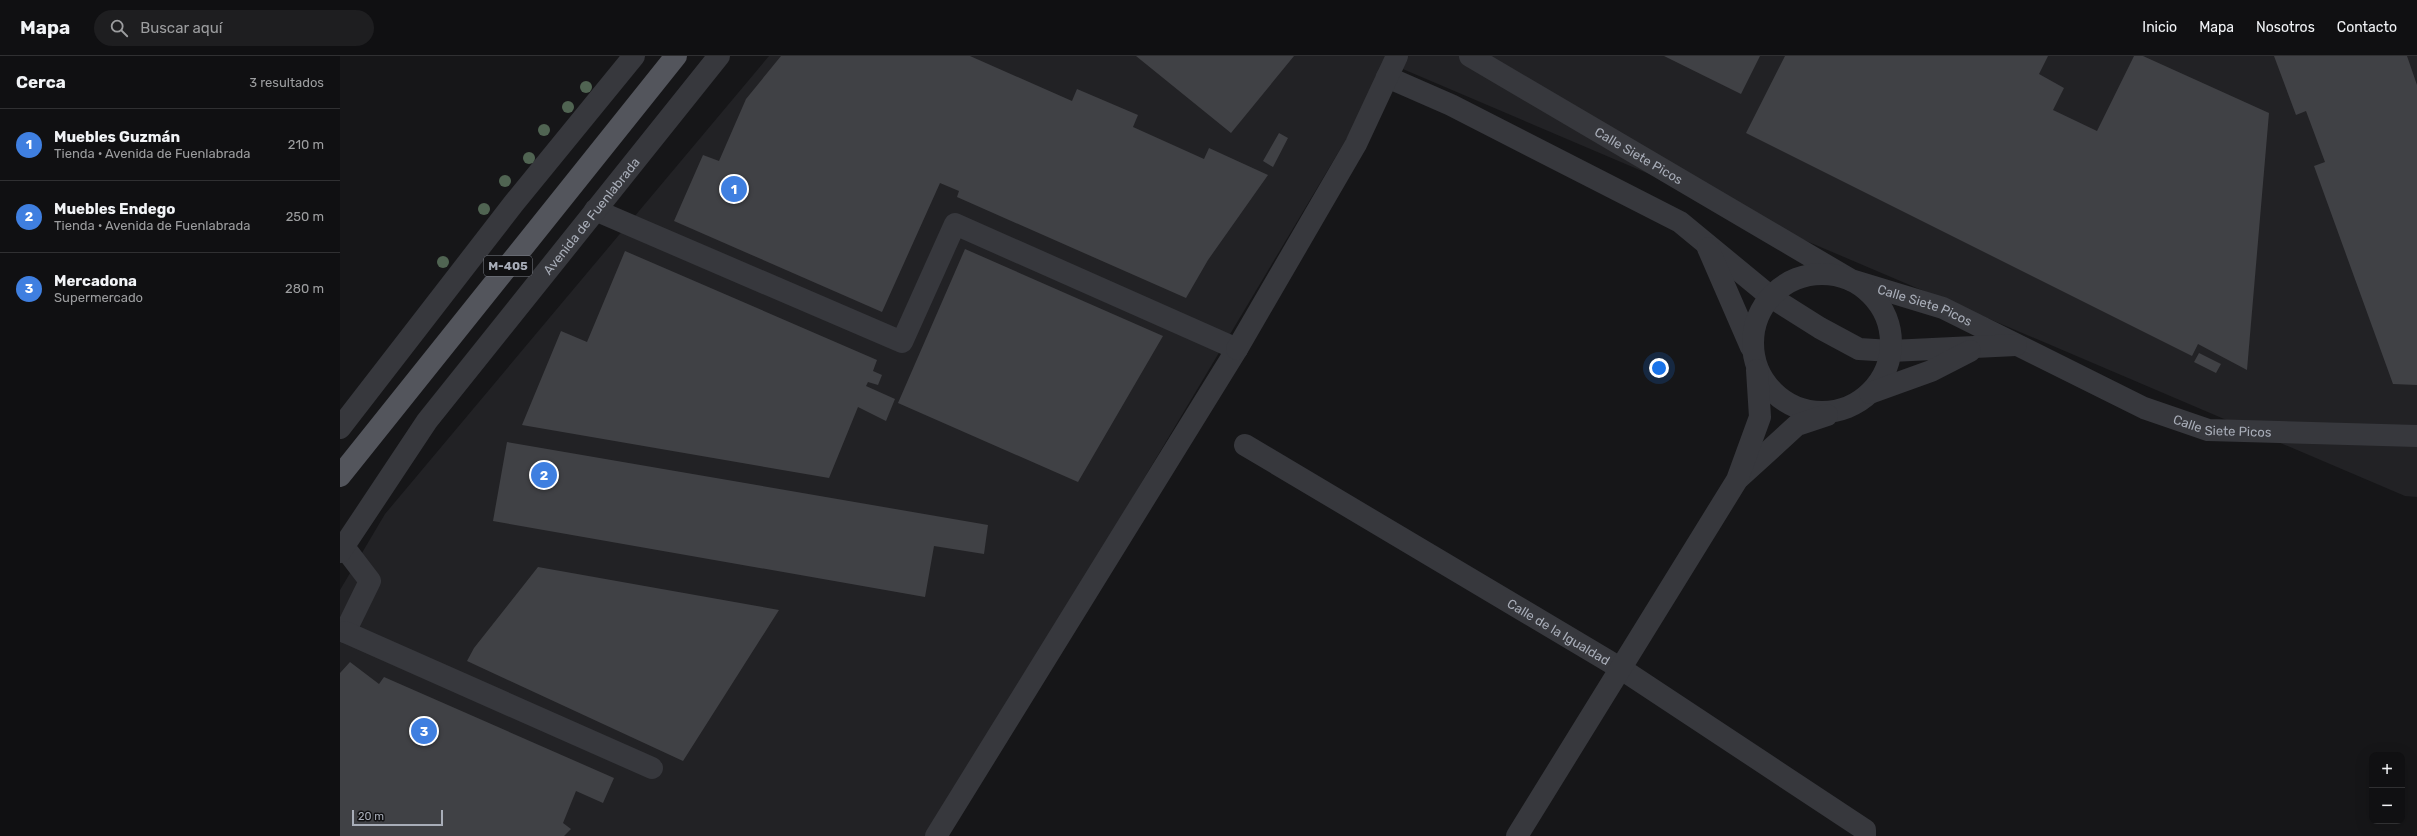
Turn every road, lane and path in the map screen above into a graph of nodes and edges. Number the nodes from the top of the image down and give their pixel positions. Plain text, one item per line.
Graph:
1 (634, 56) edge
2 (676, 56) edge
3 (719, 56) edge
4 (1397, 56) edge
5 (1470, 56) edge
6 (1387, 77) junction
7 (595, 210) junction
8 (1707, 245) junction
9 (1851, 280) junction
10 (1770, 297) junction
11 (2016, 345) junction
12 (1977, 348) junction
13 (1237, 349) junction
14 (1892, 350) junction
15 (1754, 360) junction
16 (1870, 393) junction
17 (1837, 411) junction
18 (340, 428) edge
19 (2417, 436) edge
20 (1245, 444) dead end
21 (340, 476) edge
22 (1737, 480) junction
23 (342, 549) edge
24 (343, 632) edge
25 (1620, 668) junction
26 (652, 768) dead end
27 (1865, 833) edge
28 (936, 836) edge
29 (1517, 836) edge

1 - 18 street
2 - 21 main road, M-405
3 - 7 street, Avenida de Fuenlabrada
4 - 6 street
5 - 9 street, Calle Siete Picos
6 - 8 street
6 - 13 street
7 - 13 street
7 - 23 street, Avenida de Fuenlabrada
8 - 10 street
8 - 15 street
9 - 10 street
9 - 11 street, Calle Siete Picos
9 - 14 street
10 - 14 street
10 - 15 street
11 - 12 street
11 - 19 street, Calle Siete Picos
12 - 14 street
12 - 16 street
13 - 28 street
14 - 16 street
15 - 17 street
15 - 22 street
16 - 17 street
17 - 22 street
20 - 25 street, Calle de la Igualdad
22 - 25 street
23 - 24 street
24 - 26 street
25 - 27 street, Calle de la Igualdad
25 - 29 street

